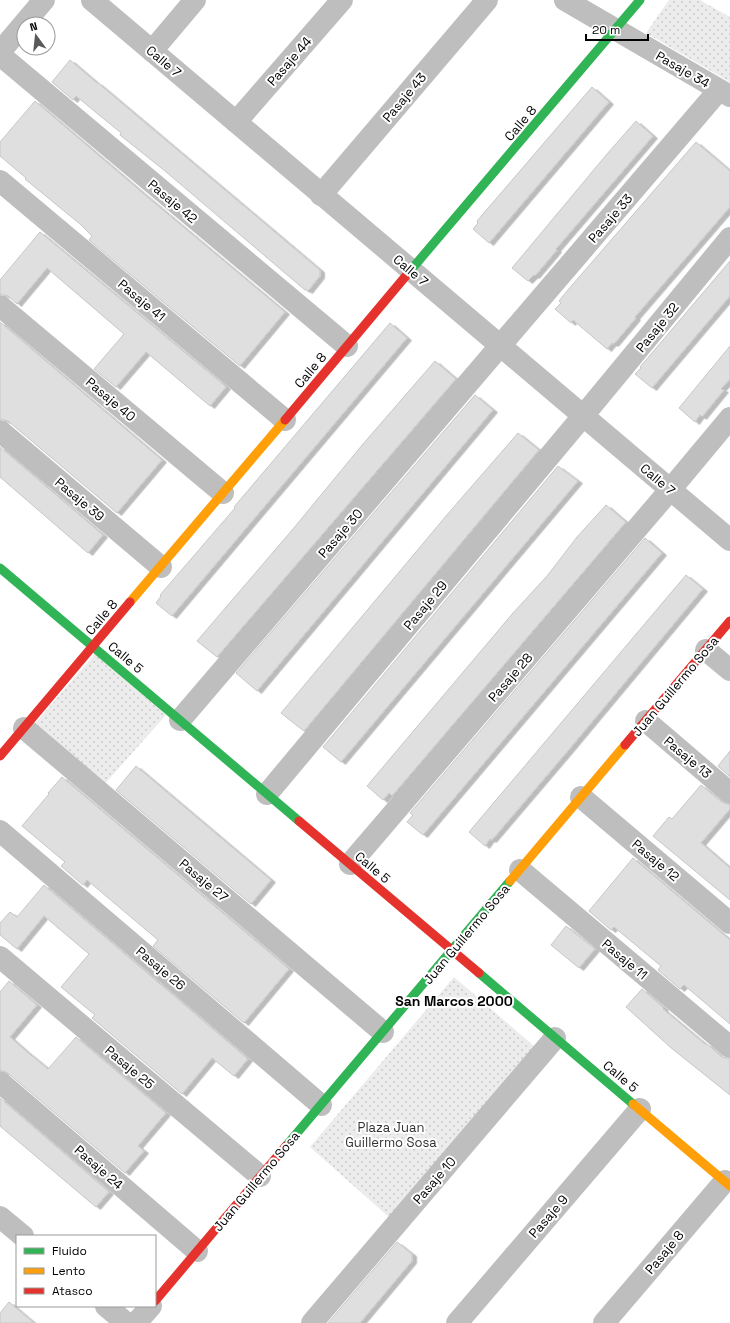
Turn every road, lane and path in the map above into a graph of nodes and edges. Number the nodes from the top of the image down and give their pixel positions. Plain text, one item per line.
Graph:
1 (44, 0) edge
2 (92, 0) edge
3 (195, 0) edge
4 (342, 0) edge
5 (487, 0) edge
6 (565, 0) edge
7 (640, 0) edge
8 (616, 30) junction
9 (152, 51) junction
10 (0, 52) edge
11 (0, 55) edge
12 (724, 93) edge
13 (236, 122) junction
14 (0, 181) edge
15 (322, 195) junction
16 (730, 238) edge
17 (411, 271) junction
18 (0, 306) edge
19 (347, 346) junction
20 (500, 346) junction
21 (583, 416) junction
22 (730, 418) edge
23 (285, 420) junction
24 (0, 431) edge
25 (670, 490) junction
26 (223, 493) junction
27 (730, 540) edge
28 (161, 567) junction
29 (3, 575) edge
30 (730, 622) edge
31 (93, 646) junction
32 (706, 650) junction
33 (730, 670) edge
34 (180, 720) junction
35 (646, 721) junction
36 (24, 728) junction
37 (0, 756) edge
38 (730, 793) edge
39 (267, 794) junction
40 (582, 797) junction
41 (0, 831) edge
42 (350, 864) junction
43 (520, 870) junction
44 (730, 923) edge
45 (452, 950) junction
46 (0, 957) edge
47 (383, 1032) junction
48 (555, 1038) junction
49 (730, 1047) edge
50 (0, 1082) edge
51 (321, 1105) junction
52 (640, 1109) junction
53 (260, 1176) junction
54 (727, 1183) edge
55 (0, 1216) edge
56 (22, 1235) edge
57 (197, 1251) junction
58 (156, 1300) edge
59 (107, 1307) edge
60 (150, 1307) edge
61 (126, 1323) edge
62 (136, 1323) edge
63 (312, 1323) edge
64 (457, 1323) edge
65 (604, 1323) edge

1 - 10 street
2 - 9 street, Calle 7
3 - 9 street
4 - 13 street, Pasaje 44
5 - 15 street, Pasaje 43
6 - 8 street, Pasaje 34
7 - 8 street, Calle 8
8 - 12 street, Pasaje 34
8 - 17 street, Calle 8
9 - 13 street, Calle 7
11 - 19 street, Pasaje 42
12 - 20 street, Pasaje 33
13 - 15 street, Calle 7
14 - 23 street, Pasaje 41
15 - 17 street, Calle 7
16 - 21 street, Pasaje 32
17 - 19 street, Calle 8
17 - 20 street, Calle 7
18 - 26 street, Pasaje 40
19 - 23 street, Calle 8
20 - 21 street, Calle 7
20 - 34 street, Pasaje 30
21 - 25 street, Calle 7
21 - 39 street, Pasaje 29
22 - 25 street, Pasaje 28
23 - 26 street, Calle 8
24 - 28 street, Pasaje 39
25 - 27 street, Calle 7
25 - 42 street, Pasaje 28
26 - 28 street, Calle 8
28 - 31 street, Calle 8
29 - 31 street, Calle 5
30 - 32 street, Juan Guillermo Sosa
31 - 34 street, Calle 5
31 - 36 street, Calle 8
32 - 33 street
32 - 35 street, Juan Guillermo Sosa
34 - 39 street, Calle 5
35 - 38 street, Pasaje 13
35 - 40 street, Juan Guillermo Sosa
36 - 37 street, Calle 8
36 - 47 street, Pasaje 27
39 - 42 street, Calle 5
40 - 43 street, Juan Guillermo Sosa
40 - 44 street, Pasaje 12
41 - 51 street, Pasaje 26
42 - 45 street, Calle 5
43 - 45 street, Juan Guillermo Sosa
43 - 49 street, Pasaje 11
45 - 47 street, Juan Guillermo Sosa
45 - 48 street, Calle 5
46 - 53 street, Pasaje 25
47 - 51 street, Juan Guillermo Sosa
48 - 52 street, Calle 5
48 - 63 street, Pasaje 10
50 - 57 street, Pasaje 24
51 - 53 street, Juan Guillermo Sosa
52 - 54 street, Calle 5
52 - 64 street, Pasaje 9
53 - 57 street, Juan Guillermo Sosa
54 - 65 street, Pasaje 8
55 - 56 street
57 - 58 street, Juan Guillermo Sosa
59 - 61 street
60 - 62 street

